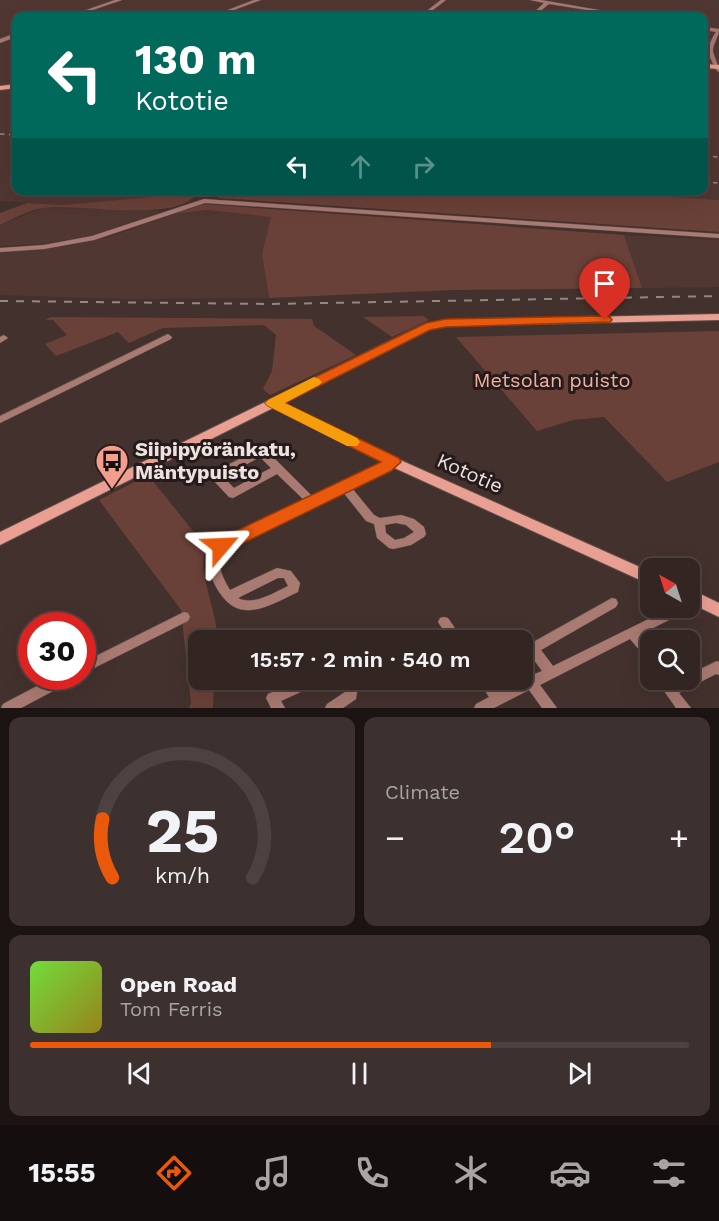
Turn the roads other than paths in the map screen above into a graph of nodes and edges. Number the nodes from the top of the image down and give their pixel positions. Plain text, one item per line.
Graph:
1 (120, 0) edge
2 (259, 0) edge
3 (444, 0) edge
4 (532, 0) edge
5 (548, 3) junction
6 (84, 12) edge
7 (226, 12) edge
8 (428, 12) edge
9 (537, 12) edge
10 (605, 12) edge
11 (719, 31) edge
12 (718, 68) edge
13 (719, 236) edge
14 (0, 249) edge
15 (719, 317) edge
16 (168, 337) dead end
17 (273, 403) junction
18 (0, 420) edge
19 (393, 462) junction
20 (278, 469) junction
21 (345, 487) junction
22 (313, 503) junction
23 (380, 522) dead end
24 (0, 539) edge
25 (640, 574) edge
26 (228, 597) junction
27 (612, 603) dead end
28 (700, 603) edge
29 (719, 610) edge
30 (184, 617) dead end
31 (661, 618) edge
32 (444, 622) dead end
33 (450, 630) edge
34 (632, 632) junction
35 (640, 642) edge
36 (96, 662) edge
37 (719, 669) edge
38 (551, 672) junction
39 (700, 673) edge
40 (533, 681) edge
41 (533, 686) edge
42 (42, 690) edge
43 (291, 690) edge
44 (352, 690) edge
45 (491, 690) edge
46 (515, 690) edge
47 (671, 690) edge
48 (498, 699) junction
49 (8, 708) edge
50 (278, 708) edge
51 (332, 708) edge
52 (481, 708) edge
53 (550, 708) edge
54 (684, 708) edge

1 - 6 street
2 - 7 street
3 - 8 street
4 - 5 street
5 - 9 street
5 - 10 street
11 - 12 street
13 - 14 street
15 - 17 street
16 - 18 street
17 - 19 street, Kototie
17 - 24 street
19 - 21 street
19 - 25 street, Kototie
20 - 20 street
20 - 22 street
21 - 22 street
21 - 23 street
22 - 26 street
26 - 26 street
27 - 38 street
28 - 29 street
30 - 36 street
31 - 34 street
32 - 33 street
34 - 35 street
34 - 38 street
37 - 39 street
38 - 40 street
41 - 53 street
42 - 49 street
43 - 50 street
44 - 51 street
45 - 48 street
46 - 48 street
47 - 54 street
48 - 52 street

